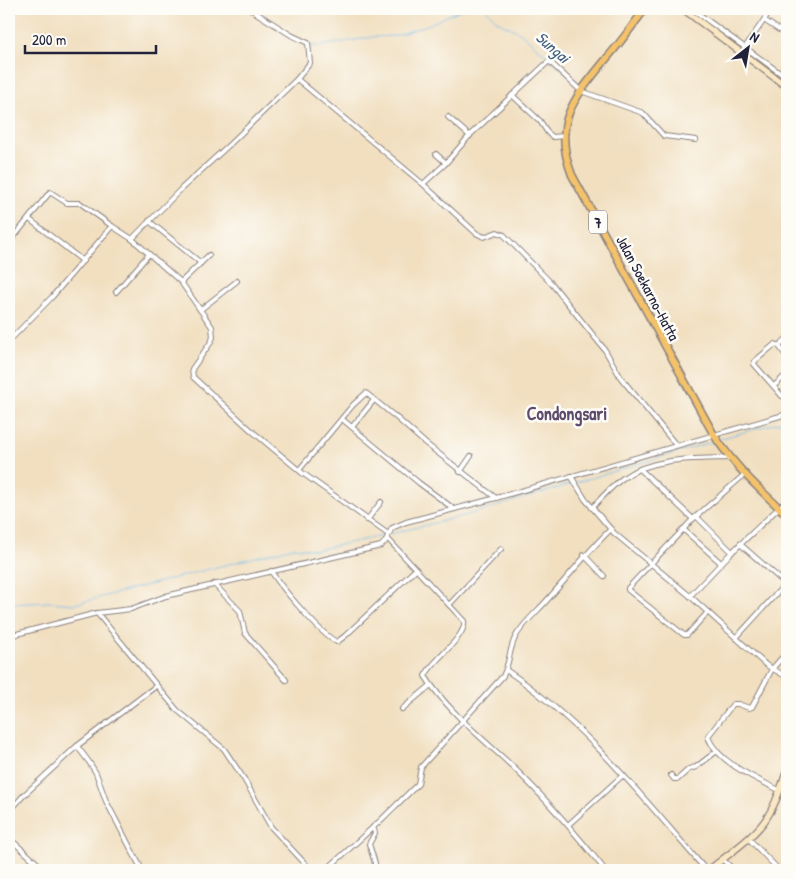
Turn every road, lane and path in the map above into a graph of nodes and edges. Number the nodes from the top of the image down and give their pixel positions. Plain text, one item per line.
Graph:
1 (250, 9) edge
2 (645, 9) edge
3 (683, 9) edge
4 (692, 9) edge
5 (787, 31) edge
6 (744, 49) junction
7 (787, 78) edge
8 (297, 79) junction
9 (787, 87) edge
10 (581, 91) junction
11 (512, 95) junction
12 (448, 118) dead end
13 (470, 136) junction
14 (564, 136) junction
15 (696, 140) dead end
16 (436, 154) dead end
17 (446, 163) junction
18 (423, 184) junction
19 (29, 219) junction
20 (149, 221) junction
21 (112, 226) junction
22 (132, 239) junction
23 (9, 243) edge
24 (148, 254) junction
25 (209, 254) dead end
26 (83, 261) junction
27 (201, 263) junction
28 (237, 281) dead end
29 (181, 282) junction
30 (116, 292) dead end
31 (200, 310) junction
32 (787, 338) edge
33 (9, 341) edge
34 (779, 346) junction
35 (787, 357) edge
36 (787, 374) edge
37 (774, 386) junction
38 (787, 393) edge
39 (374, 400) junction
40 (787, 414) edge
41 (342, 419) junction
42 (352, 427) junction
43 (716, 438) junction
44 (676, 445) junction
45 (471, 456) dead end
46 (729, 458) junction
47 (640, 469) junction
48 (299, 470) junction
49 (460, 472) junction
50 (744, 475) junction
51 (571, 476) junction
52 (496, 498) junction
53 (787, 500) edge
54 (381, 502) dead end
55 (592, 508) junction
56 (779, 508) junction
57 (454, 509) junction
58 (787, 515) edge
59 (695, 518) junction
60 (367, 520) junction
61 (610, 529) junction
62 (683, 529) junction
63 (388, 536) junction
64 (740, 544) junction
65 (501, 549) dead end
66 (732, 552) junction
67 (584, 555) junction
68 (721, 563) junction
69 (651, 564) junction
70 (416, 569) junction
71 (271, 571) junction
72 (604, 576) dead end
73 (214, 584) junction
74 (787, 584) edge
75 (690, 596) junction
76 (449, 604) junction
77 (708, 612) junction
78 (97, 613) junction
79 (9, 636) edge
80 (736, 638) junction
81 (787, 652) edge
82 (506, 670) junction
83 (772, 670) junction
84 (787, 677) edge
85 (286, 680) dead end
86 (431, 685) junction
87 (156, 686) junction
88 (402, 709) dead end
89 (463, 721) junction
90 (77, 746) junction
91 (717, 750) junction
92 (787, 770) edge
93 (623, 775) junction
94 (671, 775) dead end
95 (779, 790) junction
96 (9, 812) edge
97 (568, 825) junction
98 (374, 827) junction
99 (9, 838) edge
100 (748, 838) junction
101 (722, 858) junction
102 (45, 870) edge
103 (142, 870) edge
104 (311, 870) edge
105 (326, 870) edge
106 (373, 870) edge
107 (605, 870) edge
108 (707, 870) edge
109 (734, 870) edge
110 (779, 870) edge

1 - 8 street
2 - 10 highway, Jalan Soekarno-Hatta / 7
3 - 6 main road
4 - 6 street
5 - 6 street
6 - 7 street
6 - 9 main road
8 - 18 street
8 - 20 street
10 - 11 street
10 - 14 highway, Jalan Soekarno-Hatta / 7
10 - 15 street
11 - 13 street
11 - 14 street
12 - 13 street
13 - 17 street
14 - 43 highway, Jalan Soekarno-Hatta / 7
16 - 17 street
17 - 18 street
18 - 44 street
19 - 21 street
19 - 23 street
19 - 26 street
20 - 22 street
20 - 27 street
21 - 22 street
21 - 26 street
22 - 24 street
24 - 29 street
24 - 30 street
25 - 27 street
26 - 33 street
27 - 29 street
28 - 31 street
29 - 31 street
31 - 48 street
32 - 34 street
34 - 35 street
34 - 37 street
36 - 37 street
37 - 38 street
39 - 41 street
39 - 42 street
39 - 49 street
40 - 43 street
41 - 42 street
41 - 48 street
42 - 57 street
43 - 44 street
43 - 46 highway, Jalan Soekarno-Hatta / 7
44 - 51 street
45 - 49 street
46 - 47 street
46 - 50 highway, Jalan Soekarno-Hatta / 7
47 - 55 street
47 - 59 street
48 - 60 street
49 - 52 street
50 - 56 highway, Jalan Soekarno-Hatta / 7
50 - 59 street
51 - 52 street
51 - 55 street
52 - 57 street
53 - 56 street
54 - 60 street
55 - 61 street
56 - 58 highway, Jalan Soekarno-Hatta / 7
56 - 64 street
57 - 63 street
59 - 62 street
59 - 66 street
60 - 63 street
61 - 67 street
61 - 69 street
62 - 68 street
62 - 69 street
63 - 70 street
63 - 71 street
64 - 66 street
64 - 74 street
65 - 76 street
66 - 68 street
67 - 72 street
67 - 82 street
68 - 75 street
69 - 75 street
69 - 77 street
70 - 71 street
70 - 76 street
71 - 73 street
73 - 78 street
73 - 85 street
74 - 80 street
75 - 77 street
76 - 86 street
77 - 80 street
78 - 79 street
78 - 87 street
80 - 83 street
81 - 83 street
82 - 89 street
82 - 93 street
83 - 84 street
83 - 91 street
86 - 88 street
86 - 89 street
87 - 90 street
87 - 104 street
89 - 97 street
89 - 98 street
90 - 96 street
90 - 103 street
91 - 94 street
91 - 95 street
92 - 95 main road
93 - 97 street
93 - 108 street
95 - 100 main road
97 - 107 street
98 - 105 street
98 - 106 street
99 - 102 street
100 - 101 main road
100 - 110 street
101 - 108 main road
101 - 109 street

